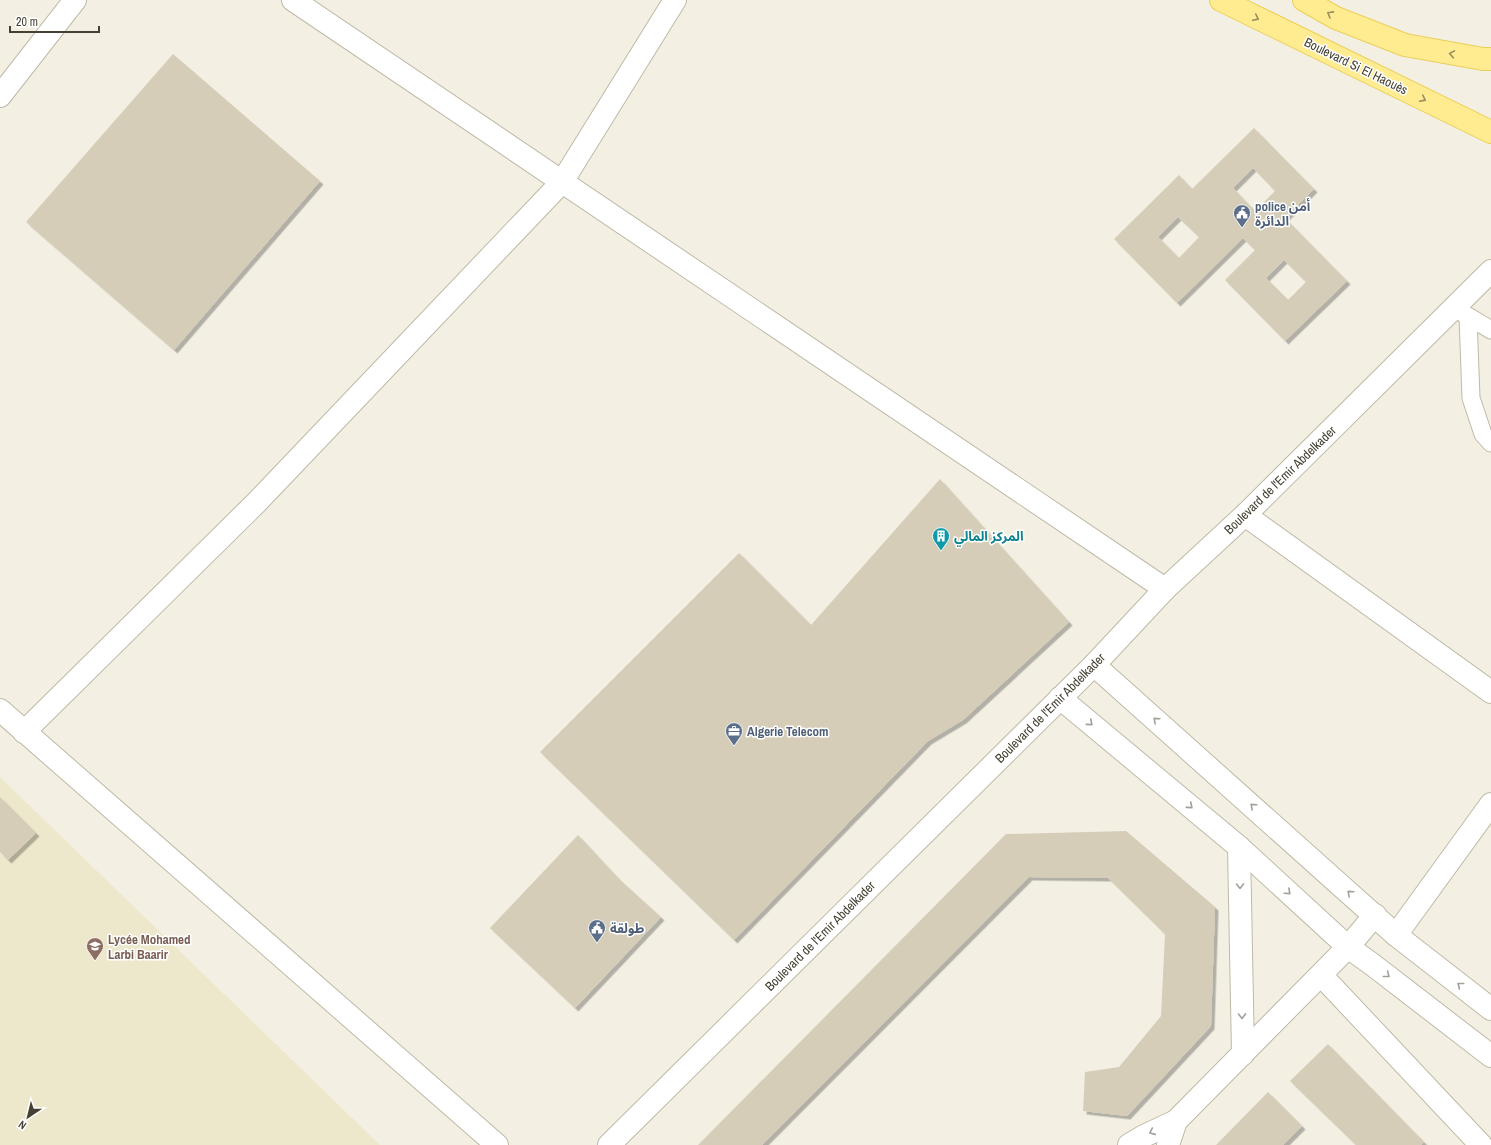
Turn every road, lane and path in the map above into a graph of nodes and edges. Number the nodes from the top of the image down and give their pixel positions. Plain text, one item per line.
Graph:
1 (75, 0) edge
2 (293, 0) edge
3 (675, 0) edge
4 (1221, 0) edge
5 (1305, 0) edge
6 (1491, 59) edge
7 (0, 96) edge
8 (1491, 132) edge
9 (562, 182) junction
10 (1491, 271) edge
11 (1461, 312) junction
12 (1491, 330) edge
13 (1491, 443) edge
14 (1245, 515) junction
15 (1165, 589) junction
16 (1094, 665) junction
17 (1491, 692) edge
18 (1060, 698) junction
19 (0, 710) edge
20 (24, 732) junction
21 (1491, 804) edge
22 (1239, 847) junction
23 (1375, 915) junction
24 (1396, 935) junction
25 (1348, 947) junction
26 (1321, 975) junction
27 (1491, 1009) edge
28 (1243, 1054) junction
29 (1491, 1056) edge
30 (1176, 1121) junction
31 (497, 1145) edge
32 (609, 1145) edge
33 (1129, 1145) edge
34 (1168, 1145) edge
35 (1481, 1145) edge

1 - 7 street
2 - 9 street
3 - 9 street
4 -> 8 main road, Boulevard Si El Haouès
6 -> 5 main road
9 - 15 street
9 - 20 street
10 - 11 street, Boulevard de l'Emir Abdelkader
11 - 12 lane
11 - 13 lane
11 - 14 street, Boulevard de l'Emir Abdelkader
14 - 15 street, Boulevard de l'Emir Abdelkader
14 - 17 street
15 - 16 street, Boulevard de l'Emir Abdelkader
16 - 18 street, Boulevard de l'Emir Abdelkader
23 -> 16 street
18 -> 22 street
18 - 32 street, Boulevard de l'Emir Abdelkader
19 - 20 street
20 - 31 street
21 - 24 street
22 -> 25 street
22 -> 28 street
23 - 24 street
23 - 25 street
27 -> 24 street
25 - 26 street
25 -> 29 street
26 - 28 street
26 - 35 street
28 - 30 street
30 -> 33 street
30 - 34 street

